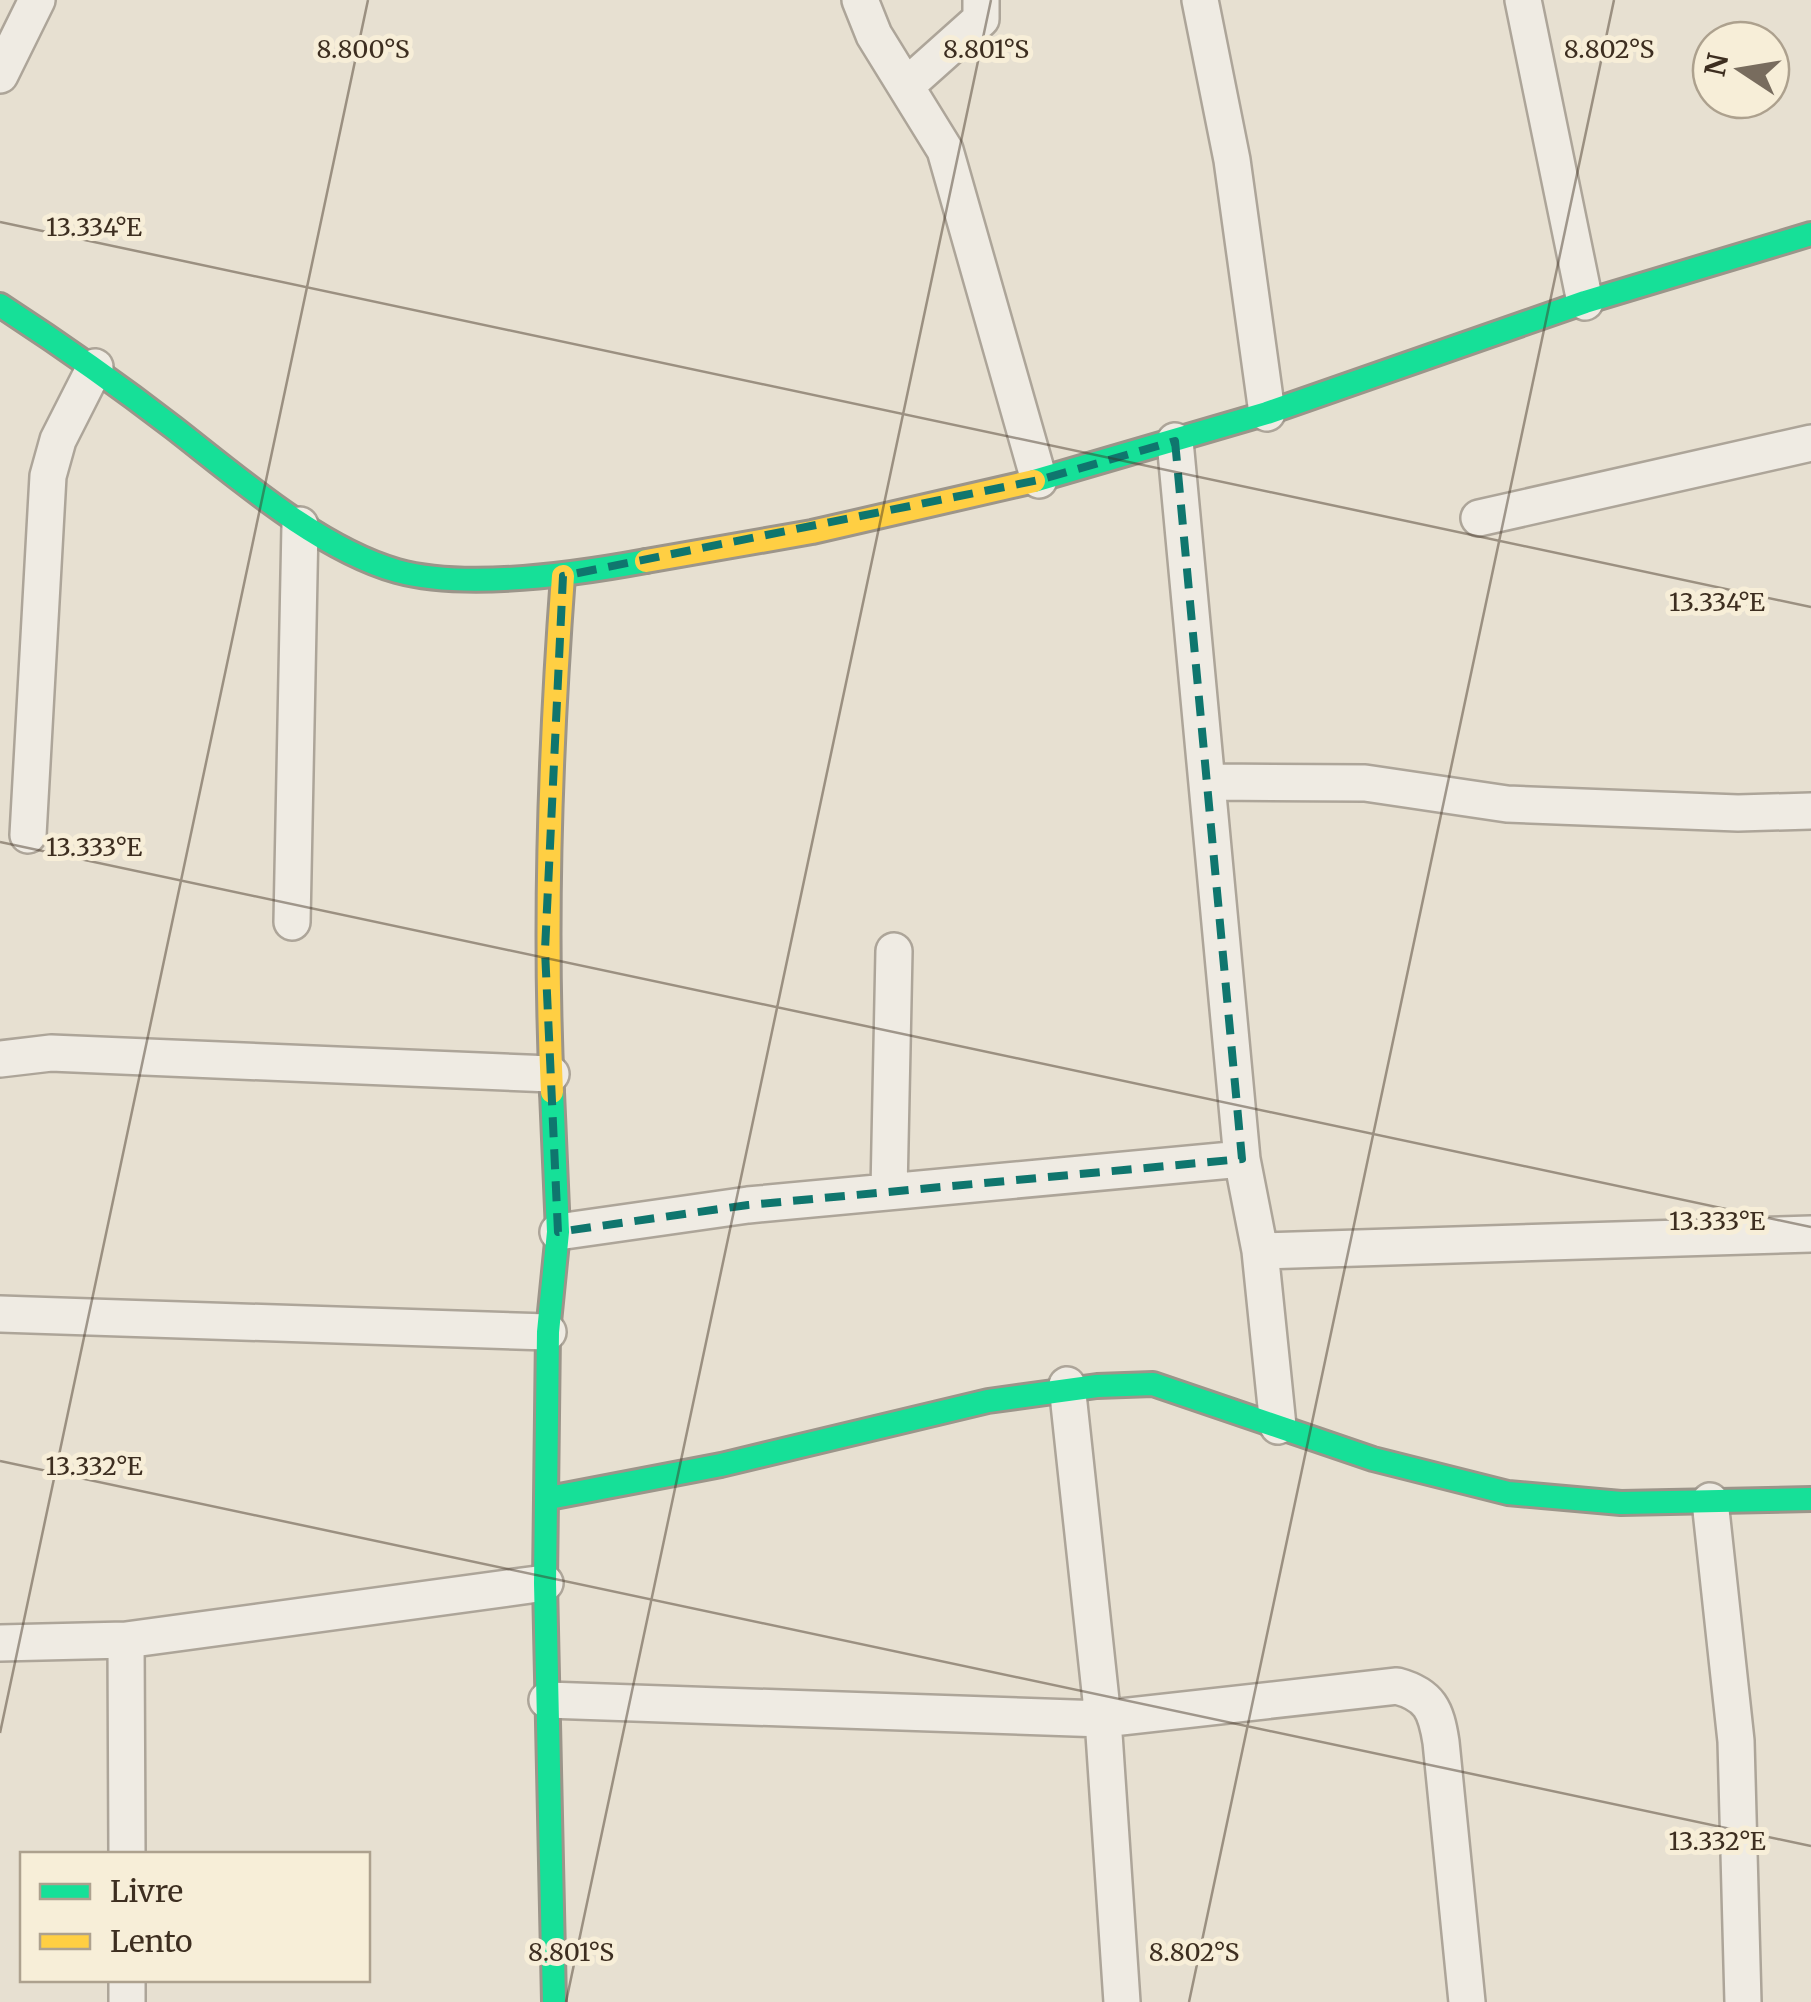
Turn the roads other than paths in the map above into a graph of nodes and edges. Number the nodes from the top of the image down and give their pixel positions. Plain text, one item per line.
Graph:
1 (37, 0) edge
2 (860, 0) edge
3 (981, 0) edge
4 (1200, 0) edge
5 (1523, 0) edge
6 (0, 75) edge
7 (906, 86) junction
8 (1811, 234) edge
9 (1585, 302) junction
10 (0, 304) edge
11 (96, 367) junction
12 (1268, 413) junction
13 (1176, 441) junction
14 (1811, 443) edge
15 (1039, 480) junction
16 (1479, 518) dead end
17 (300, 525) junction
18 (563, 576) junction
19 (1210, 782) junction
20 (1811, 811) edge
21 (28, 835) dead end
22 (292, 922) dead end
23 (894, 950) dead end
24 (0, 1059) edge
25 (551, 1074) junction
26 (1242, 1159) junction
27 (889, 1191) junction
28 (558, 1232) junction
29 (1811, 1234) edge
30 (1260, 1252) junction
31 (0, 1314) edge
32 (548, 1332) junction
33 (1067, 1384) junction
34 (1278, 1426) junction
35 (549, 1498) junction
36 (1811, 1499) edge
37 (1710, 1501) junction
38 (545, 1583) junction
39 (126, 1640) junction
40 (0, 1643) edge
41 (546, 1700) junction
42 (1102, 1719) junction
43 (127, 1852) edge
44 (554, 2002) edge
45 (1122, 2002) edge
46 (1467, 2002) edge
47 (1742, 2002) edge

1 - 6 street
2 - 7 street
3 - 7 street
4 - 12 street
5 - 9 street
7 - 15 street
8 - 9 street
9 - 12 street
10 - 11 street
11 - 17 street
11 - 21 street
12 - 13 street
13 - 15 street
13 - 19 street
14 - 16 street
15 - 18 street
17 - 18 street
17 - 22 street
18 - 25 street
19 - 20 street
19 - 26 street
23 - 27 street
24 - 25 street
25 - 28 street
26 - 27 street
26 - 30 street
27 - 28 street
28 - 32 street
29 - 30 street
30 - 34 street
31 - 32 street
32 - 35 street
33 - 34 street
33 - 35 street
33 - 42 street
34 - 37 street
35 - 38 street
36 - 37 street
37 - 47 street
38 - 39 street
38 - 41 street
39 - 40 street
39 - 43 street
41 - 42 street
41 - 44 street
42 - 45 street
42 - 46 street

